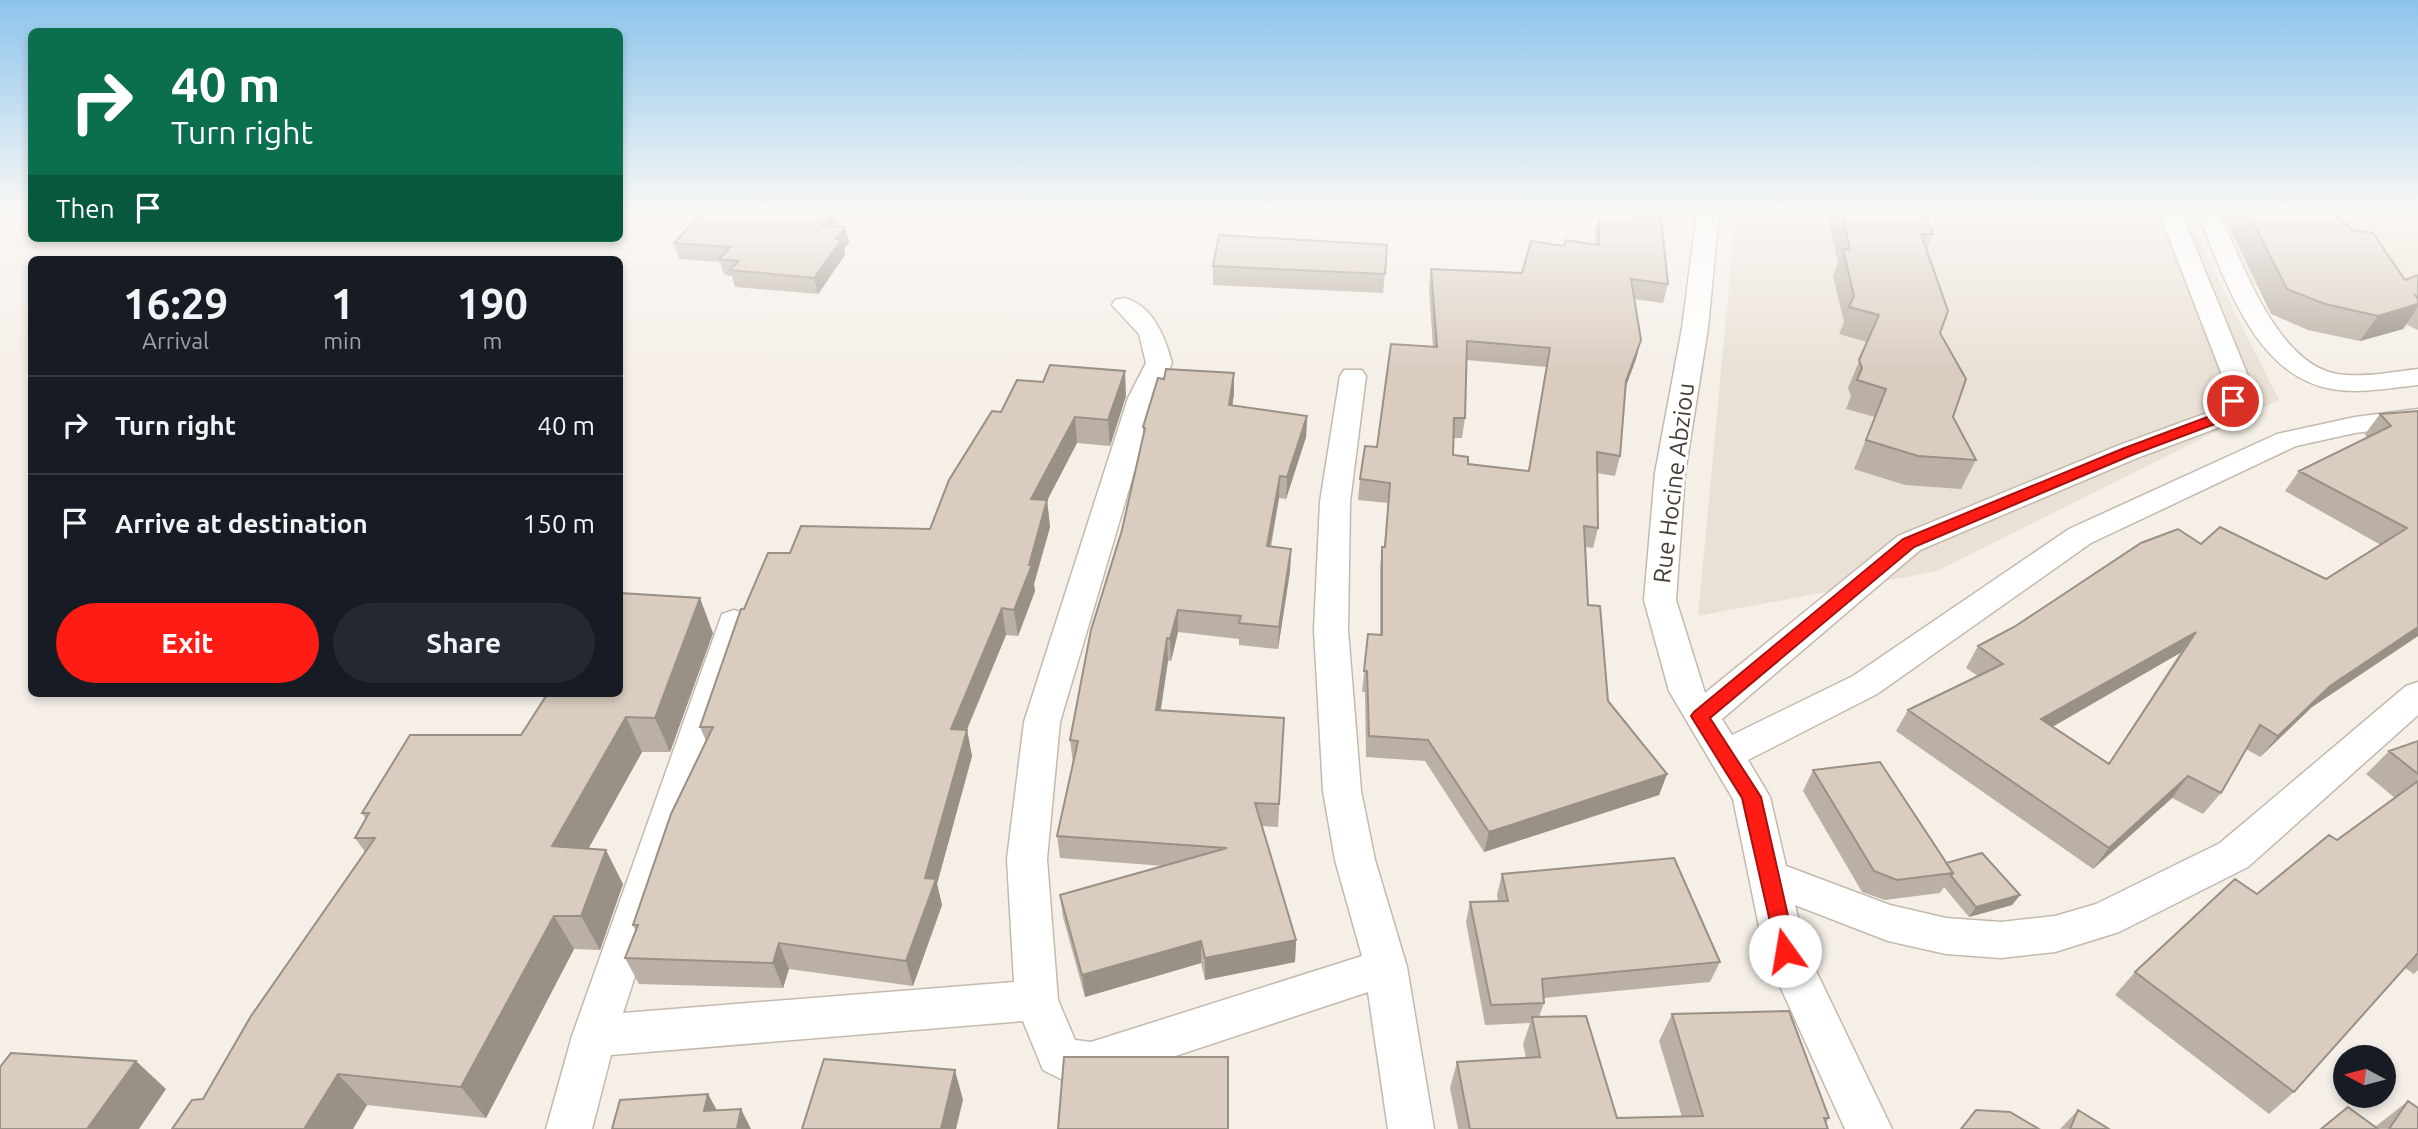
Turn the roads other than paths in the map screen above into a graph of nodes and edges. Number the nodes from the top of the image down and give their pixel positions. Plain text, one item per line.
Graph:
1 (1702, 265) edge
2 (2191, 265) edge
3 (2232, 265) edge
4 (1125, 305) dead end
5 (1353, 376) dead end
6 (2418, 377) edge
7 (2418, 417) edge
8 (734, 622) edge
9 (2418, 695) edge
10 (1700, 716) junction
11 (1724, 756) junction
12 (1767, 876) junction
13 (1385, 967) junction
14 (1036, 1000) junction
15 (594, 1036) junction
16 (569, 1129) edge
17 (1411, 1129) edge
18 (1870, 1129) edge

1 - 10 street, Rue Hocine Abziou
2 - 10 street
3 - 6 street
4 - 14 street
5 - 13 street
7 - 11 street
8 - 15 street
9 - 12 street
10 - 11 street, Rue Hocine Abziou
11 - 12 street, Rue Hocine Abziou
12 - 18 street, Rue Hocine Abziou
13 - 14 street
13 - 17 street
14 - 15 street
15 - 16 street

